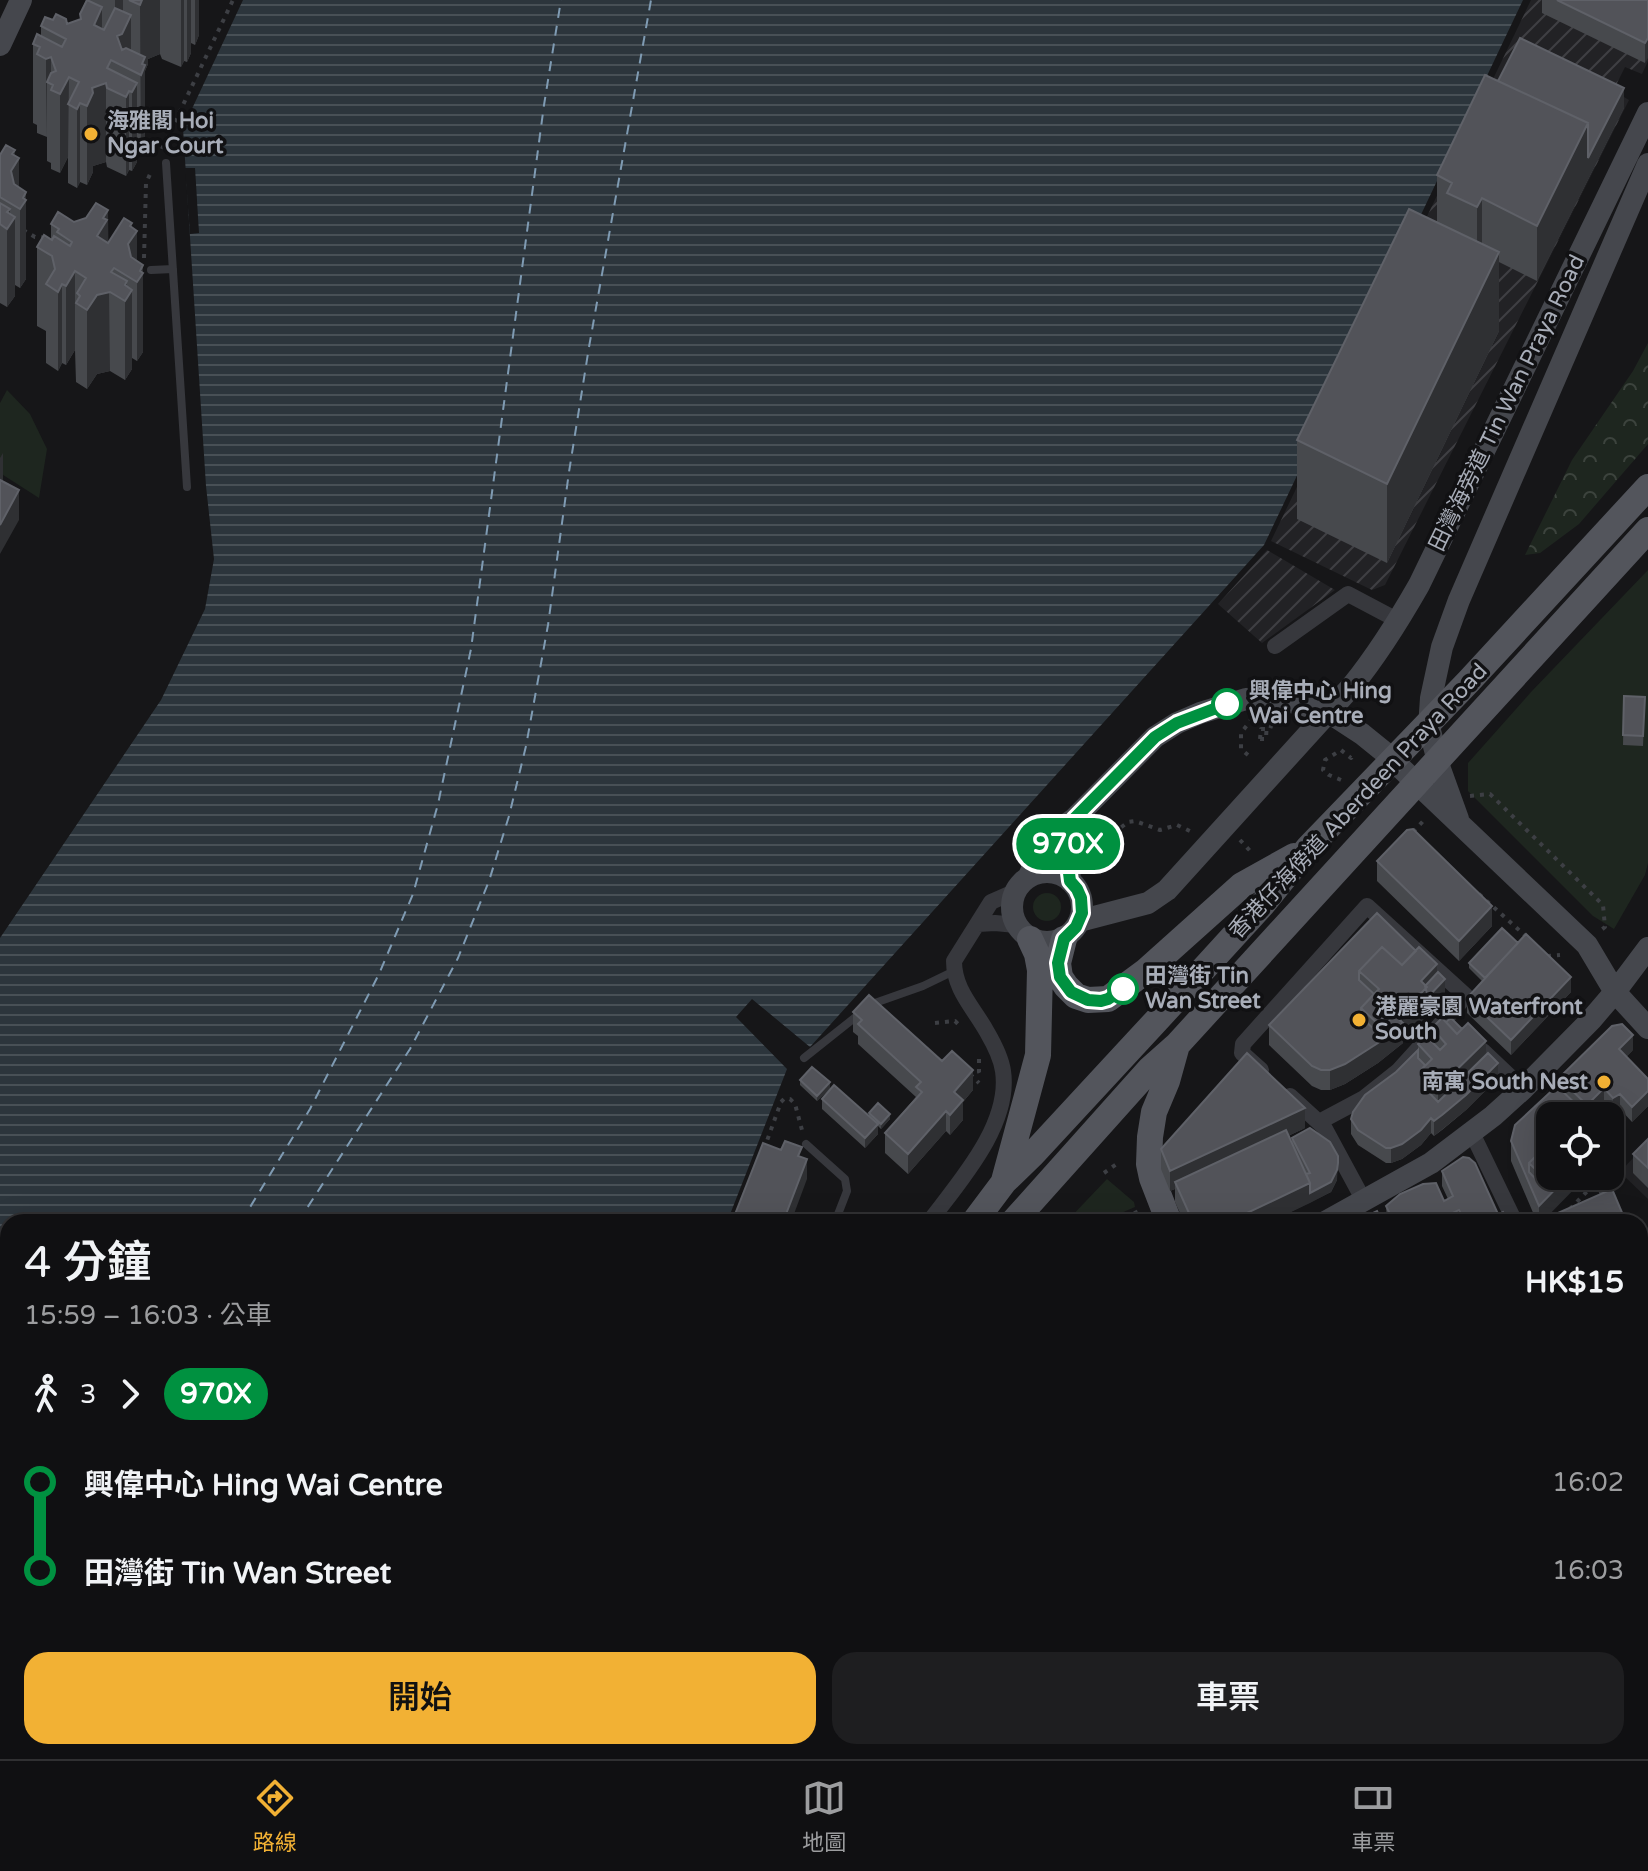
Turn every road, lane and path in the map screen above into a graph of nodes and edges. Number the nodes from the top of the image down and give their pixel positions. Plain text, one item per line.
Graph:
1 (21, 0) edge
2 (233, 0) edge
3 (0, 45) edge
4 (1648, 113) edge
5 (159, 154) dead end
6 (166, 163) dead end
7 (1648, 164) edge
8 (152, 169) dead end
9 (23, 230) edge
10 (59, 238) edge
11 (144, 259) dead end
12 (173, 269) junction
13 (151, 270) dead end
14 (187, 487) dead end
15 (1648, 487) edge
16 (1648, 530) edge
17 (1399, 621) junction
18 (1275, 646) dead end
19 (1274, 718) dead end
20 (1245, 727) dead end
21 (1260, 739) dead end
22 (1354, 754) dead end
23 (1248, 755) dead end
24 (1341, 780) dead end
25 (1458, 798) dead end
26 (1433, 811) dead end
27 (1084, 821) junction
28 (1459, 824) junction
29 (1410, 827) edge
30 (1197, 834) dead end
31 (1238, 838) dead end
32 (1247, 847) dead end
33 (1309, 847) junction
34 (1022, 884) junction
35 (1469, 884) edge
36 (1076, 890) junction
37 (1116, 910) junction
38 (978, 924) junction
39 (1605, 927) dead end
40 (1071, 930) junction
41 (1023, 932) junction
42 (1648, 948) edge
43 (1560, 955) dead end
44 (954, 971) junction
45 (1615, 992) junction
46 (955, 1021) dead end
47 (935, 1023) dead end
48 (1457, 1026) junction
49 (1648, 1028) edge
50 (1177, 1045) junction
51 (804, 1058) dead end
52 (979, 1072) dead end
53 (970, 1074) edge
54 (1523, 1089) junction
55 (1319, 1122) junction
56 (1472, 1133) junction
57 (806, 1144) joint
58 (761, 1156) edge
59 (1118, 1163) dead end
60 (1104, 1173) dead end
61 (1004, 1182) junction
62 (1591, 1190) edge
63 (1599, 1190) edge
64 (1603, 1199) edge
65 (1364, 1201) junction
66 (1145, 1209) dead end
67 (1567, 1212) edge
68 (838, 1214) edge
69 (935, 1214) edge
70 (980, 1214) edge
71 (1020, 1214) edge
72 (1134, 1214) edge
73 (1165, 1214) edge
74 (1340, 1214) edge
75 (1511, 1214) edge

1 - 3 main road
2 - 5 path
4 - 17 main road, 田灣海旁道 Tin Wan Praya Road
6 - 12 lane
7 - 28 main road
8 - 11 path
9 - 10 path
12 - 13 lane
12 - 14 lane
15 - 33 main road, 香港仔海傍道 Aberdeen Praya Road
16 - 50 main road, 香港仔海傍道 Aberdeen Praya Road
17 - 18 street
17 - 37 main road, 田灣海旁道 Tin Wan Praya Road
19 - 21 path
20 - 23 path
22 - 24 path
25 - 39 path
26 - 29 path
27 - 28 main road
27 - 30 path
27 - 34 main road
27 - 36 main road
28 - 45 main road
31 - 32 path
33 - 40 main road
33 - 61 main road, 香港仔海傍道 Aberdeen Praya Road
34 - 36 main road
34 - 38 street
34 - 41 main road
35 - 43 path
36 - 37 main road
36 - 40 main road
37 - 40 main road, 田灣海旁道 Tin Wan Praya Road
38 - 41 street
38 - 44 street
40 - 41 main road
41 - 61 main road
42 - 45 main road
44 - 51 lane
44 - 69 street
45 - 49 main road
45 - 54 main road
46 - 47 path
48 - 54 street
48 - 55 street
48 - 55 street
50 - 71 main road, 香港仔海傍道 Aberdeen Praya Road
50 - 73 main road
52 - 53 path
54 - 56 main road
55 - 65 street
56 - 65 main road
56 - 75 street
57 - 58 path
57 - 68 lane
59 - 60 path
61 - 70 main road, 香港仔海傍道 Aberdeen Praya Road
62 - 67 path
63 - 64 path
65 - 74 main road
66 - 72 path

